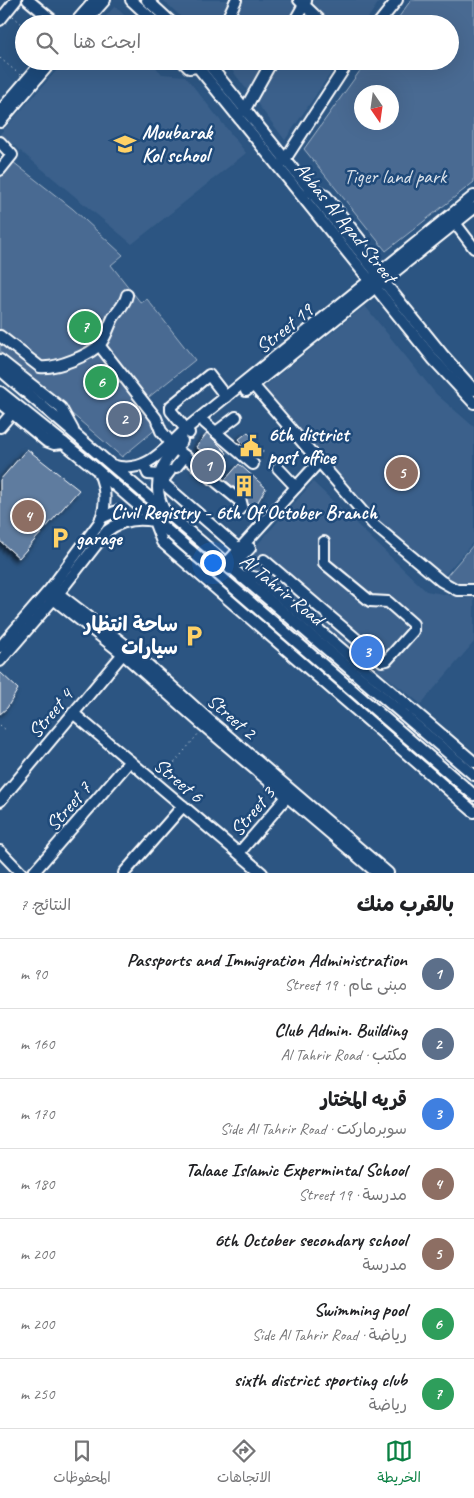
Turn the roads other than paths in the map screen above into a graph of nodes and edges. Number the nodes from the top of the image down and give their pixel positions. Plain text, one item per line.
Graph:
1 (16, 0) edge
2 (28, 0) edge
3 (95, 0) edge
4 (105, 0) edge
5 (132, 0) edge
6 (146, 0) edge
7 (236, 0) edge
8 (397, 0) edge
9 (303, 2) edge
10 (46, 15) edge
11 (82, 15) edge
12 (92, 15) edge
13 (148, 15) edge
14 (162, 15) edge
15 (229, 15) edge
16 (297, 15) edge
17 (315, 15) edge
18 (385, 15) edge
19 (0, 20) edge
20 (34, 70) edge
21 (44, 70) edge
22 (209, 70) edge
23 (209, 70) edge
24 (267, 70) edge
25 (343, 70) edge
26 (0, 111) edge
27 (244, 111) junction
28 (0, 122) edge
29 (0, 142) edge
30 (284, 161) junction
31 (0, 170) edge
32 (474, 196) edge
33 (474, 208) edge
34 (455, 223) junction
35 (474, 248) edge
36 (377, 280) junction
37 (127, 295) dead end
38 (0, 336) edge
39 (99, 345) junction
40 (0, 360) edge
41 (2, 372) edge
42 (0, 385) edge
43 (253, 385) junction
44 (474, 390) edge
45 (25, 391) junction
46 (0, 392) edge
47 (226, 397) junction
48 (0, 403) edge
49 (474, 403) edge
50 (14, 409) junction
51 (236, 417) dead end
52 (205, 423) junction
53 (0, 427) edge
54 (188, 431) junction
55 (216, 432) junction
56 (74, 434) junction
57 (173, 446) junction
58 (185, 456) junction
59 (109, 464) junction
60 (144, 464) junction
61 (253, 464) dead end
62 (320, 465) junction
63 (278, 468) dead end
64 (97, 470) junction
65 (159, 475) junction
66 (296, 487) junction
67 (239, 510) dead end
68 (164, 511) junction
69 (102, 518) junction
70 (154, 521) junction
71 (124, 522) junction
72 (324, 542) dead end
73 (239, 549) junction
74 (264, 560) dead end
75 (228, 567) junction
76 (242, 578) junction
77 (474, 590) edge
78 (52, 593) junction
79 (8, 638) edge
80 (0, 647) edge
81 (326, 648) junction
82 (126, 650) junction
83 (317, 658) junction
84 (0, 661) edge
85 (382, 661) junction
86 (348, 666) junction
87 (370, 674) junction
88 (336, 675) junction
89 (73, 713) junction
90 (415, 724) junction
91 (433, 727) junction
92 (130, 761) junction
93 (474, 762) edge
94 (474, 776) edge
95 (289, 794) junction
96 (474, 796) edge
97 (0, 801) edge
98 (183, 806) junction
99 (474, 812) edge
100 (0, 851) edge
101 (239, 853) junction
102 (21, 873) edge
103 (33, 873) edge
104 (124, 873) edge
105 (262, 873) edge
106 (377, 873) edge
107 (388, 873) edge

1 - 19 street
2 - 10 street
3 - 11 street
4 - 12 street
5 - 13 street
6 - 14 street
7 - 15 street
8 - 18 street
9 - 16 street
9 - 17 street
20 - 26 street
21 - 28 street
22 - 27 street, Abbas Al Aqad Street
23 - 36 street, Abbas Al Aqad Street
24 - 27 street
25 - 30 street
27 - 30 street, Abbas Al Aqad Street
29 - 31 street
30 - 36 street, Abbas Al Aqad Street
32 - 36 street, Street 19
33 - 34 street, Street 19
34 - 35 street
34 - 36 street, Street 19
36 - 43 street, Street 19
36 - 44 street, Abbas Al Aqad Street
36 - 47 street, Street 19
36 - 49 street, Abbas Al Aqad Street
37 - 39 street
38 - 39 street
39 - 57 street
40 - 56 street
41 - 42 street
41 - 45 street, Al Tahrir Road
43 - 52 street, Street 19
43 - 62 street
45 - 50 street
45 - 56 street, Al Tahrir Road
46 - 50 street
47 - 54 street, Street 19
47 - 54 street
48 - 50 street
50 - 53 street
50 - 64 street, Al Tahrir Road
51 - 55 street
52 - 54 street, Street 19
52 - 55 street
54 - 57 street, Street 19
55 - 61 street
56 - 59 street, Al Tahrir Road
57 - 58 street
57 - 60 street, Street 19
57 - 65 street, Street 19
58 - 67 street
58 - 73 street
59 - 60 street
59 - 68 street, Al Tahrir Road
60 - 65 street
62 - 66 street
62 - 75 street
62 - 77 street
63 - 66 street
64 - 69 street
64 - 70 street, Al Tahrir Road
65 - 68 street, Street 19
66 - 73 street
68 - 75 street, Al Tahrir Road
69 - 71 street
69 - 78 street
70 - 71 street
70 - 83 street, Al Tahrir Road
70 - 99 street
71 - 78 street
72 - 85 street
73 - 75 street
74 - 85 street
75 - 76 street, Al Tahrir Road
76 - 81 street, Al Tahrir Road
76 - 87 street
78 - 79 street
78 - 82 street, Street 2
79 - 80 street
79 - 84 street
81 - 83 street
81 - 86 street, Al Tahrir Road
82 - 89 street, Street 4
82 - 95 street, Street 2
82 - 95 street, Street 2
83 - 88 street, Al Tahrir Road
85 - 87 street
86 - 88 street
86 - 90 street, Al Tahrir Road
87 - 91 street
88 - 96 street, Al Tahrir Road
89 - 92 street, Street 6
89 - 97 street, Street 4
90 - 91 street
90 - 94 street, Al Tahrir Road
91 - 93 street
92 - 98 street, Street 6
92 - 103 street, Street 7
95 - 101 street, Street 3
95 - 106 street, Street 2
95 - 107 street, Street 2
98 - 101 street, Street 6
98 - 104 street
100 - 102 street
101 - 105 street, Street 6

